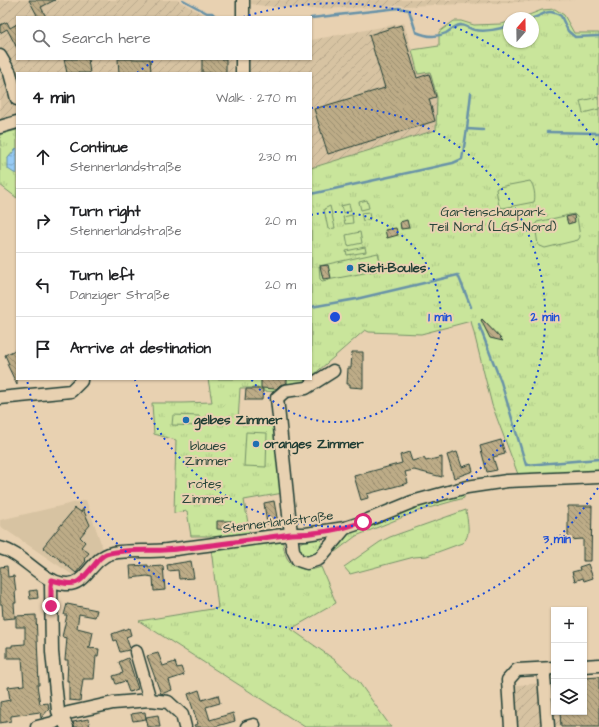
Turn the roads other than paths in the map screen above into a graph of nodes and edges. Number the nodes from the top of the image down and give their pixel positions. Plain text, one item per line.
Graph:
1 (243, 2) edge
2 (243, 16) edge
3 (0, 56) edge
4 (242, 60) edge
5 (242, 72) edge
6 (16, 95) edge
7 (16, 122) edge
8 (0, 127) edge
9 (333, 371) dead end
10 (81, 380) edge
11 (0, 398) edge
12 (599, 477) edge
13 (345, 528) junction
14 (291, 534) junction
15 (0, 548) edge
16 (52, 580) junction
17 (136, 652) dead end
18 (599, 665) edge
19 (587, 666) edge
20 (549, 668) edge
21 (150, 700) junction
22 (64, 722) edge
23 (37, 727) edge
24 (185, 727) edge
25 (511, 727) edge
26 (548, 727) edge

1 - 2 street
3 - 6 street
4 - 5 street
7 - 8 street
9 - 14 street
10 - 11 street
12 - 13 street, Stennerlandstraße
13 - 14 street, Stennerlandstraße
13 - 14 street
14 - 16 street, Stennerlandstraße
15 - 16 street, Stennerlandstraße
16 - 22 street
17 - 21 street
18 - 19 street
20 - 25 street
20 - 26 street
21 - 22 street
21 - 24 street
22 - 23 street

